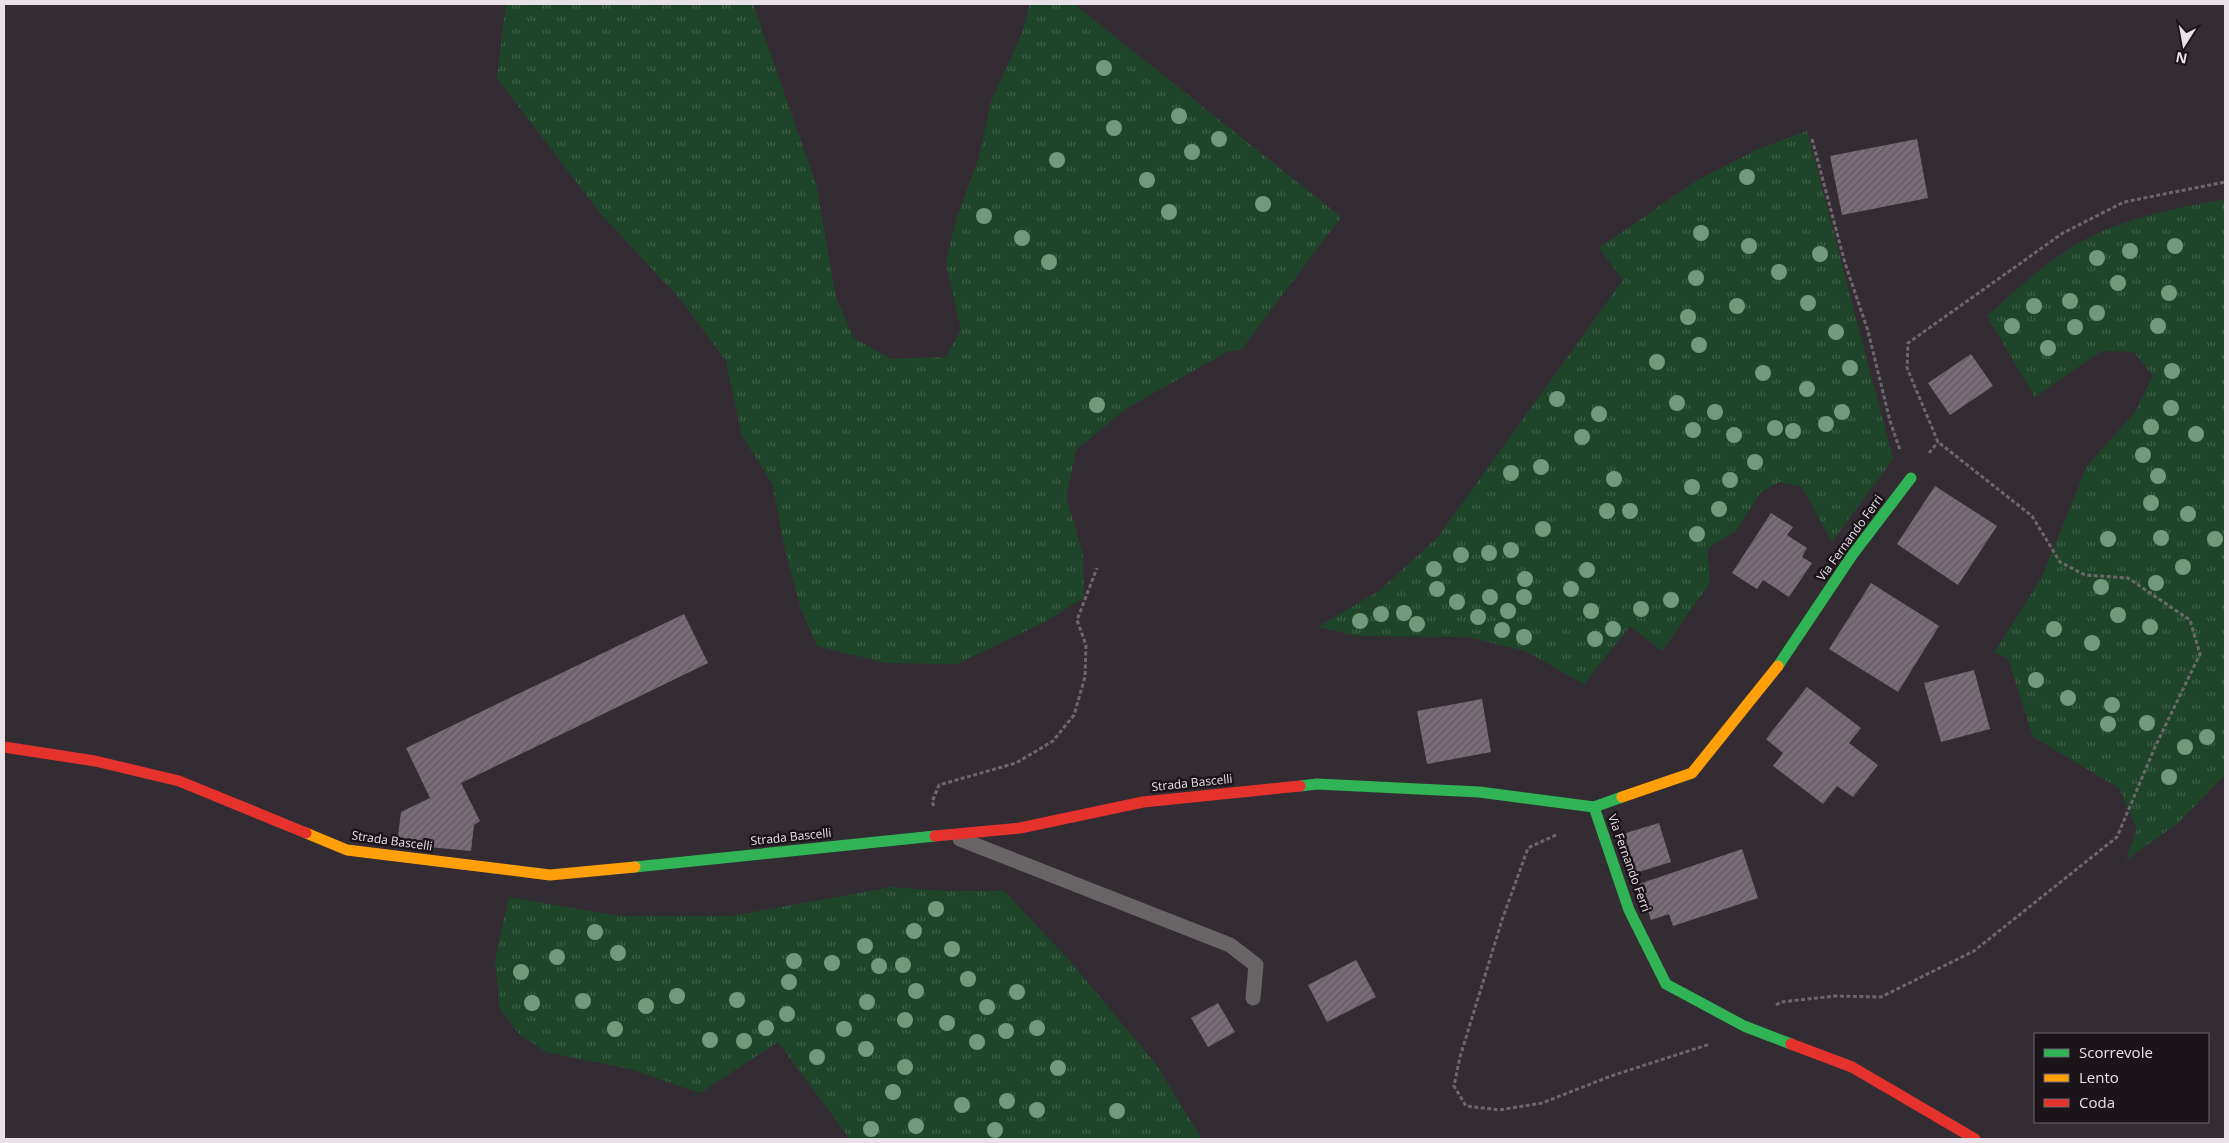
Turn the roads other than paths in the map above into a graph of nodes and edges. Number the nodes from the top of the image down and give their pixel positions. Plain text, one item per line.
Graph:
1 (1911, 478) road end
2 (4, 747) edge
3 (1596, 811) junction
4 (950, 835) junction
5 (1253, 998) dead end
6 (1975, 1139) edge

1 - 3 street, Via Fernando Ferri
2 - 4 street, Strada Bascelli
3 - 4 street, Strada Bascelli
3 - 6 street, Via Fernando Ferri
4 - 5 lane

